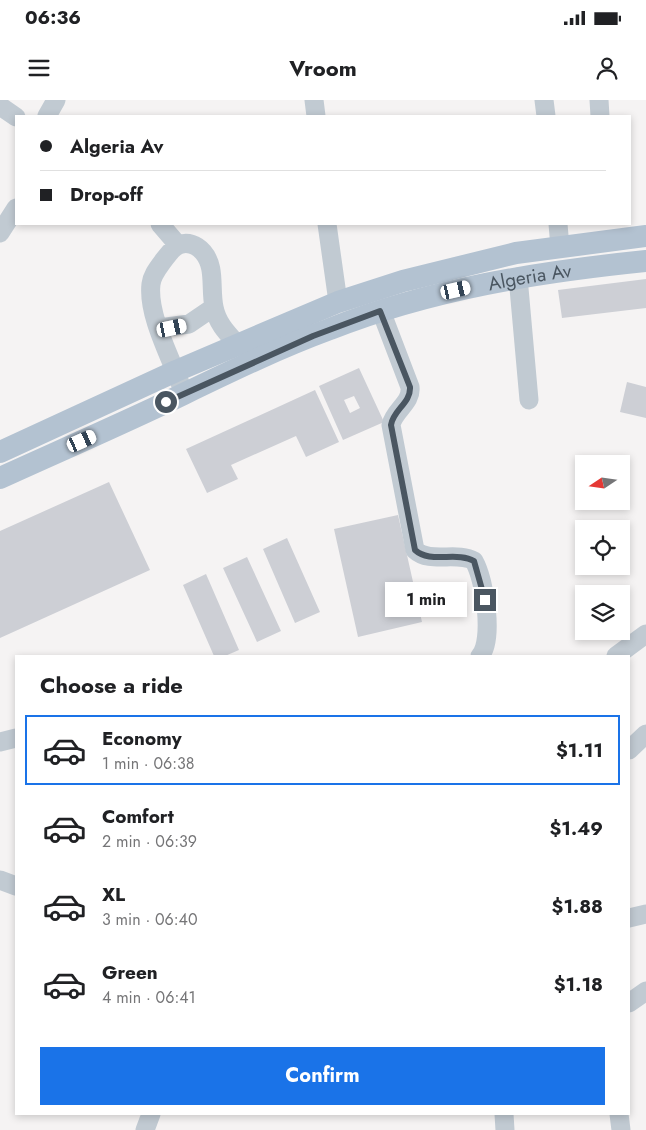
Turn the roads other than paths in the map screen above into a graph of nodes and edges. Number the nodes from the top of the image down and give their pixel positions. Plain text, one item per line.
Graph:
1 (56, 100) edge
2 (314, 100) edge
3 (544, 100) edge
4 (599, 100) edge
5 (0, 106) edge
6 (48, 115) edge
7 (316, 115) edge
8 (546, 115) edge
9 (600, 115) edge
10 (15, 116) edge
11 (15, 210) edge
12 (161, 225) edge
13 (327, 225) edge
14 (558, 225) edge
15 (0, 233) edge
16 (646, 236) edge
17 (178, 245) junction
18 (560, 246) junction
19 (646, 261) edge
20 (518, 277) junction
21 (338, 302) junction
22 (214, 307) junction
23 (380, 311) junction
24 (159, 328) junction
25 (238, 345) junction
26 (176, 371) junction
27 (184, 394) junction
28 (530, 400) dead end
29 (0, 452) edge
30 (0, 478) edge
31 (646, 634) edge
32 (481, 655) edge
33 (617, 655) edge
34 (646, 734) edge
35 (15, 738) edge
36 (0, 742) edge
37 (630, 749) edge
38 (0, 880) edge
39 (15, 886) edge
40 (646, 914) edge
41 (630, 918) edge
42 (646, 991) edge
43 (630, 1002) edge
44 (151, 1115) edge
45 (504, 1115) edge
46 (619, 1115) edge
47 (145, 1130) edge
48 (505, 1130) edge
49 (621, 1130) edge

1 - 6 street
2 - 7 street
3 - 8 street
4 - 9 street
5 - 10 street
11 - 15 street
12 - 17 street
13 - 21 street
14 - 18 street
16 - 18 main road, Algeria Av
17 - 22 street
17 - 24 street
18 - 21 main road, Algeria Av
19 - 20 main road, Algeria Av
20 - 23 main road, Algeria Av
20 - 28 street
21 - 25 main road, Algeria Av
22 - 24 street
22 - 25 street
23 - 27 main road, Algeria Av
23 - 32 street
24 - 26 street
25 - 26 main road, Algeria Av
26 - 27 street
26 - 29 main road, Algeria Av
27 - 30 main road, Algeria Av
31 - 33 street
34 - 37 street
35 - 36 street
38 - 39 street
40 - 41 street
42 - 43 street
44 - 47 street
45 - 48 street
46 - 49 street

